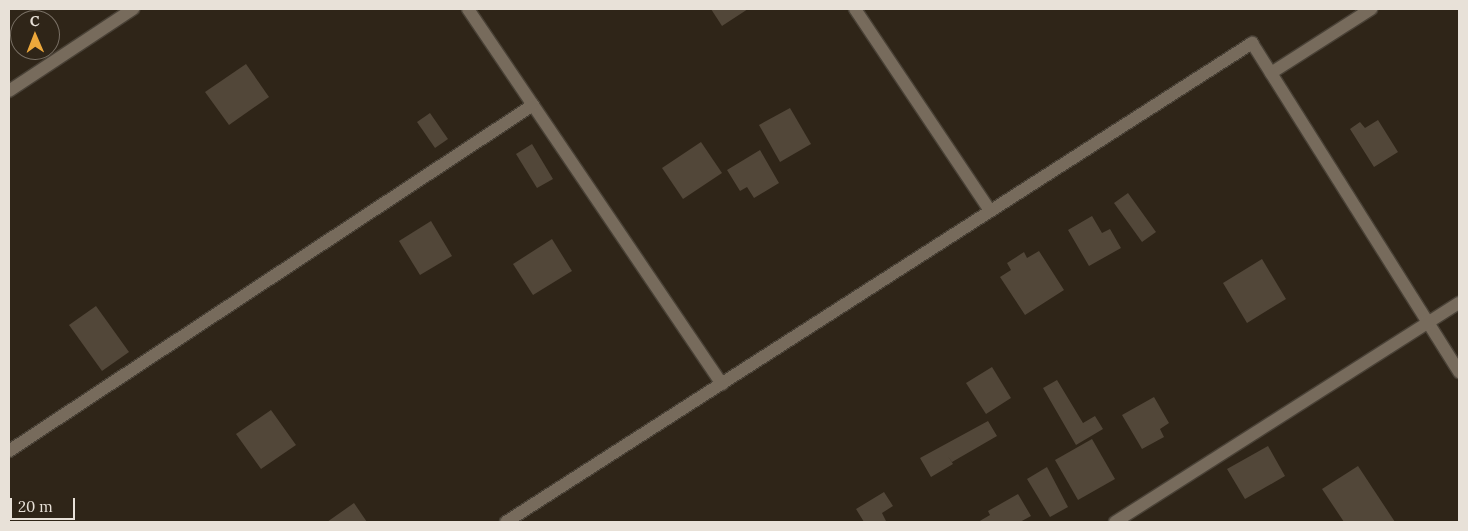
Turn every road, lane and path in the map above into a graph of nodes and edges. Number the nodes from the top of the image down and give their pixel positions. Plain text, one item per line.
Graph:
1 (133, 9) edge
2 (468, 9) edge
3 (855, 9) edge
4 (1371, 9) edge
5 (1271, 73) junction
6 (9, 91) edge
7 (533, 105) junction
8 (990, 211) junction
9 (1459, 304) edge
10 (1428, 323) junction
11 (1459, 372) edge
12 (722, 384) junction
13 (9, 451) edge
14 (506, 522) edge
15 (1115, 522) edge

1 - 6 street
2 - 7 street
3 - 8 street
4 - 5 street
5 - 8 street
5 - 10 street
7 - 12 street
7 - 13 street
8 - 12 street
9 - 10 street
10 - 11 street
10 - 15 street
12 - 14 street

